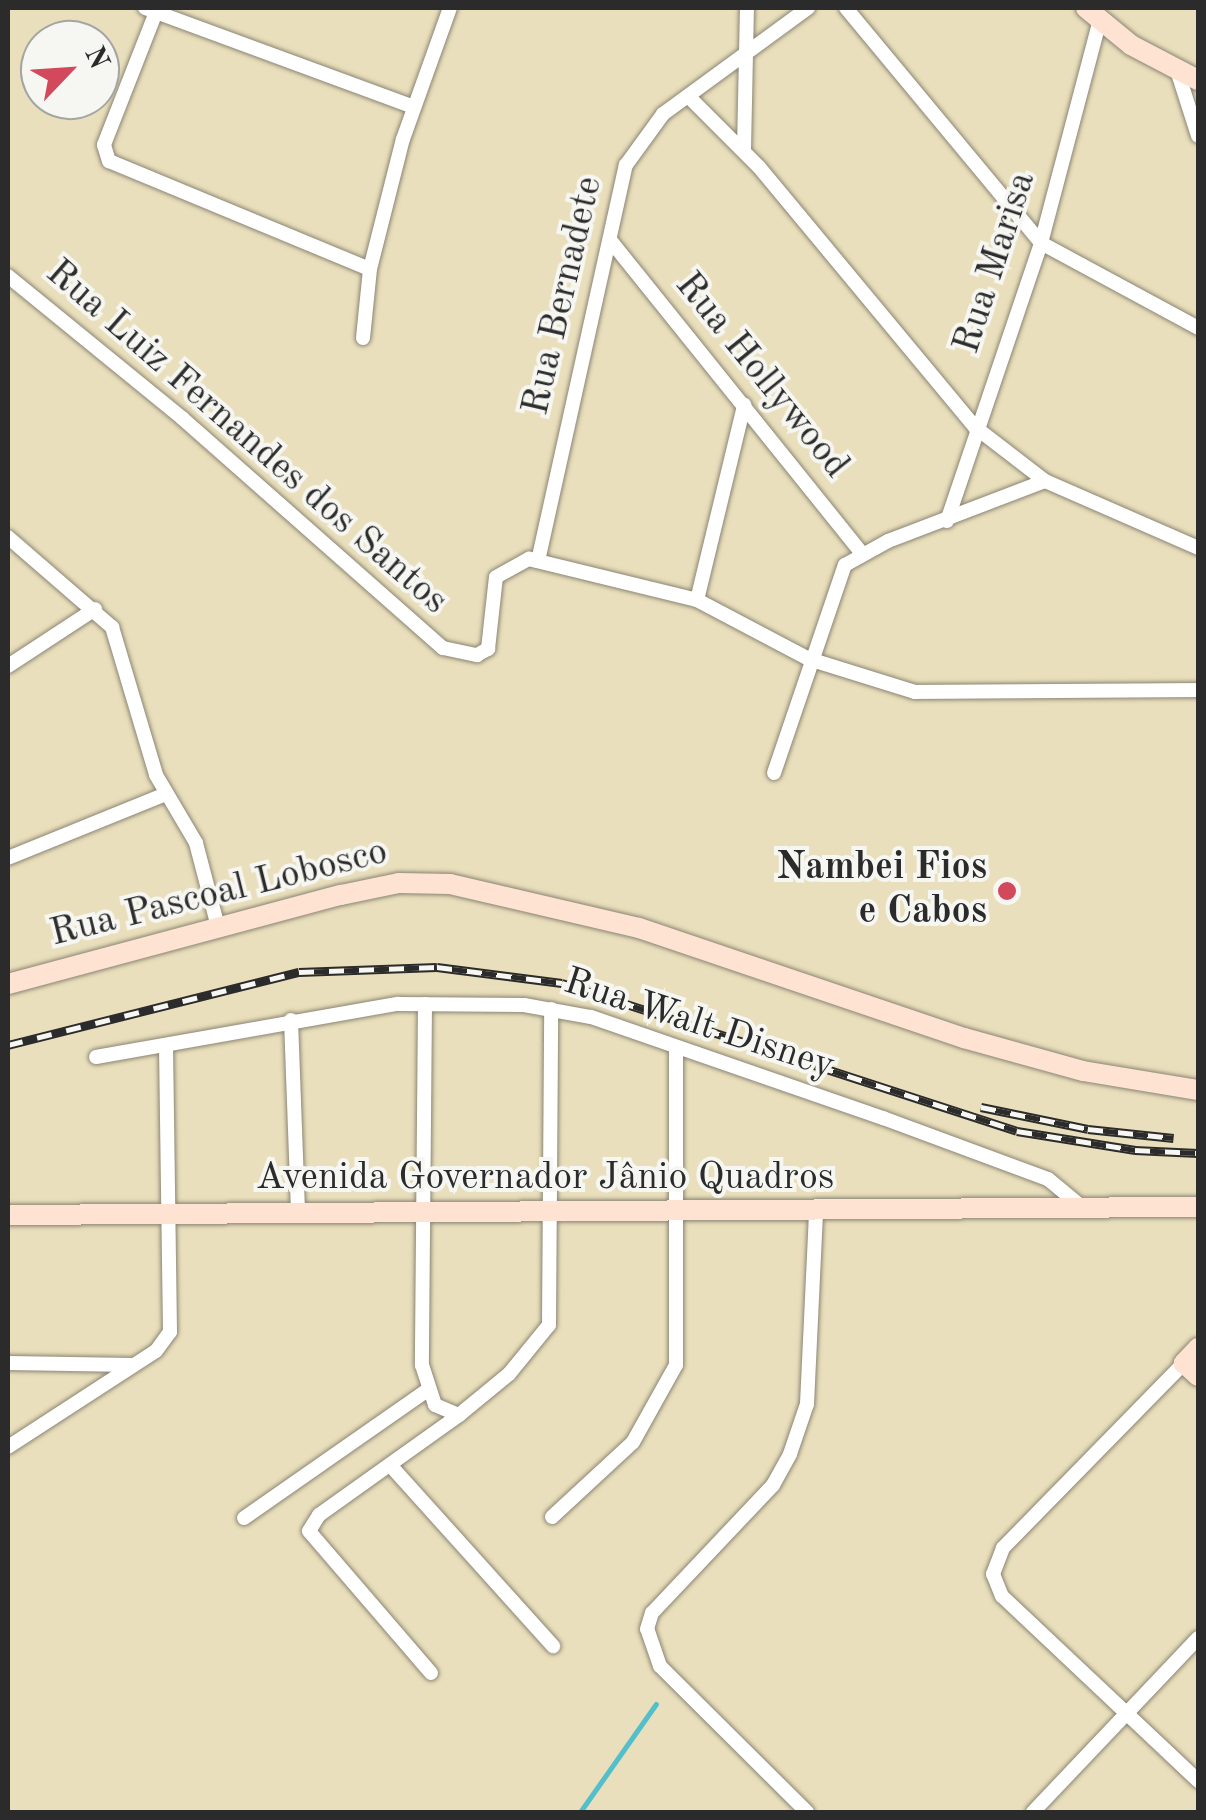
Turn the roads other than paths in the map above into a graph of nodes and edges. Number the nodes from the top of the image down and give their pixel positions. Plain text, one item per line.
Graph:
1 (450, 8) edge
2 (747, 8) edge
3 (808, 8) edge
4 (846, 8) edge
5 (150, 10) edge
6 (1093, 15) edge
7 (748, 53) junction
8 (1177, 70) junction
9 (1198, 80) edge
10 (688, 96) junction
11 (412, 106) junction
12 (1198, 136) edge
13 (744, 149) junction
14 (610, 240) junction
15 (1041, 243) junction
16 (370, 268) junction
17 (8, 276) edge
18 (1198, 328) edge
19 (363, 338) dead end
20 (744, 405) junction
21 (975, 427) junction
22 (1045, 480) junction
23 (947, 520) junction
24 (8, 537) edge
25 (1198, 548) edge
26 (862, 553) junction
27 (538, 561) junction
28 (697, 600) junction
29 (96, 609) junction
30 (809, 658) junction
31 (10, 660) edge
32 (1198, 690) edge
33 (774, 773) dead end
34 (166, 794) junction
35 (8, 858) edge
36 (218, 927) junction
37 (8, 984) edge
38 (424, 1004) junction
39 (550, 1009) junction
40 (291, 1020) junction
41 (166, 1046) junction
42 (676, 1048) junction
43 (96, 1057) dead end
44 (1198, 1090) edge
45 (1198, 1207) edge
46 (1083, 1208) junction
47 (550, 1213) junction
48 (816, 1213) junction
49 (298, 1214) junction
50 (680, 1214) junction
51 (8, 1215) edge
52 (420, 1216) junction
53 (170, 1217) junction
54 (1194, 1362) edge
55 (8, 1363) edge
56 (134, 1365) junction
57 (426, 1390) junction
58 (459, 1415) junction
59 (8, 1447) edge
60 (390, 1465) junction
61 (552, 1516) dead end
62 (244, 1518) dead end
63 (1198, 1638) edge
64 (552, 1646) dead end
65 (431, 1673) dead end
66 (1127, 1712) junction
67 (1198, 1781) edge
68 (807, 1812) edge
69 (1033, 1812) edge

1 - 11 street
2 - 7 street
3 - 7 street, Rua Bernadete
4 - 15 street
5 - 11 street
5 - 16 street
6 - 8 main road
6 - 15 street, Rua Marisa
7 - 10 street, Rua Bernadete
7 - 13 street
8 - 9 main road
8 - 12 street
10 - 13 street
10 - 14 street, Rua Bernadete
11 - 16 street
13 - 21 street
14 - 20 street, Rua Hollywood
14 - 27 street, Rua Bernadete
15 - 18 street
15 - 21 street, Rua Marisa
16 - 19 street
17 - 27 street, Rua Luiz Fernandes dos Santos
20 - 26 street, Rua Hollywood
20 - 28 street
21 - 22 street
21 - 23 street, Rua Marisa
22 - 23 street
22 - 25 street
23 - 26 street
24 - 29 street
26 - 30 street
27 - 28 street
28 - 30 street
29 - 31 street
29 - 34 street
30 - 32 street
30 - 33 street
34 - 35 street
34 - 36 street
36 - 37 main road, Rua Pascoal Lobosco
36 - 44 main road, Rua Pascoal Lobosco
38 - 39 street, Rua Walt Disney
38 - 40 street, Rua Walt Disney
38 - 52 street
39 - 42 street, Rua Walt Disney
39 - 47 street
40 - 41 street, Rua Walt Disney
40 - 49 street
41 - 43 street, Rua Walt Disney
41 - 53 street
42 - 46 street, Rua Walt Disney
42 - 50 street
45 - 46 main road, Avenida Governador Jânio Quadros
46 - 48 main road, Avenida Governador Jânio Quadros
47 - 50 main road, Avenida Governador Jânio Quadros
47 - 52 main road, Avenida Governador Jânio Quadros
47 - 58 street
48 - 50 main road, Avenida Governador Jânio Quadros
48 - 68 street
49 - 52 main road, Avenida Governador Jânio Quadros
49 - 53 main road, Avenida Governador Jânio Quadros
50 - 61 street
51 - 53 main road, Avenida Governador Jânio Quadros
52 - 57 street
53 - 56 street
54 - 66 street
55 - 56 street
56 - 59 street
57 - 58 street
57 - 62 street
58 - 60 street
60 - 64 street
60 - 65 street
63 - 66 street
66 - 67 street
66 - 69 street

